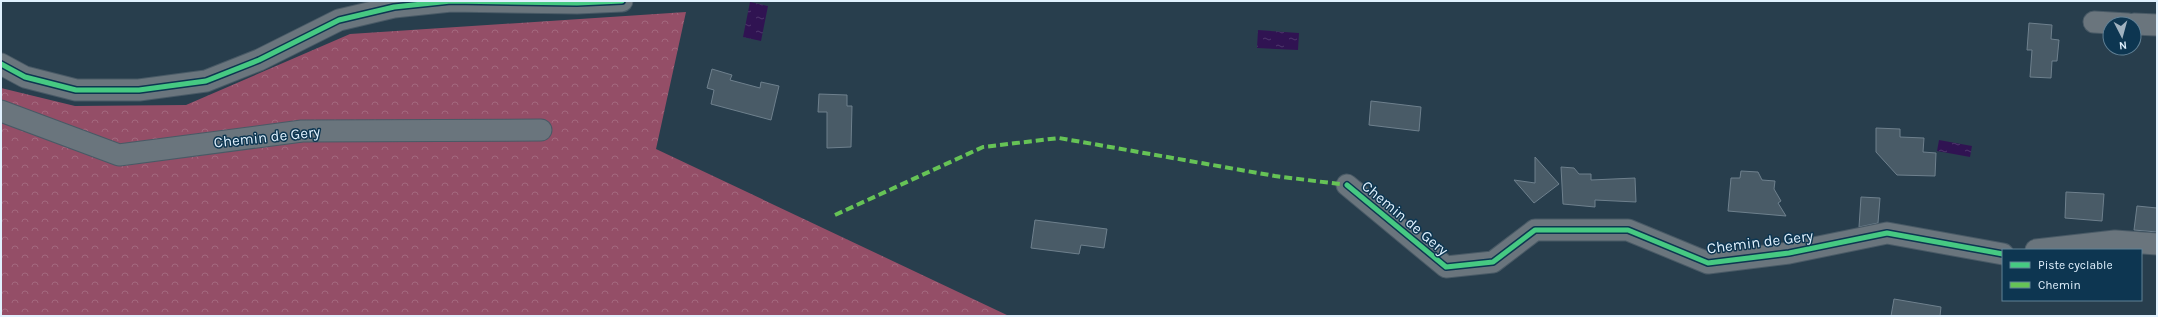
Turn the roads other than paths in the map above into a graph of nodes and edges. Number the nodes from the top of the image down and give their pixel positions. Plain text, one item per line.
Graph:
1 (622, 1) edge
2 (2094, 22) dead end
3 (2102, 22) edge
4 (2142, 24) edge
5 (2157, 25) edge
6 (1, 64) edge
7 (1, 111) edge
8 (541, 130) dead end
9 (1347, 185) dead end
10 (2157, 244) edge
11 (2045, 249) edge
12 (2002, 254) edge

1 - 6 street
2 - 3 street
4 - 5 street
7 - 8 street, Chemin de Gery
9 - 12 street, Chemin de Gery
10 - 11 street

